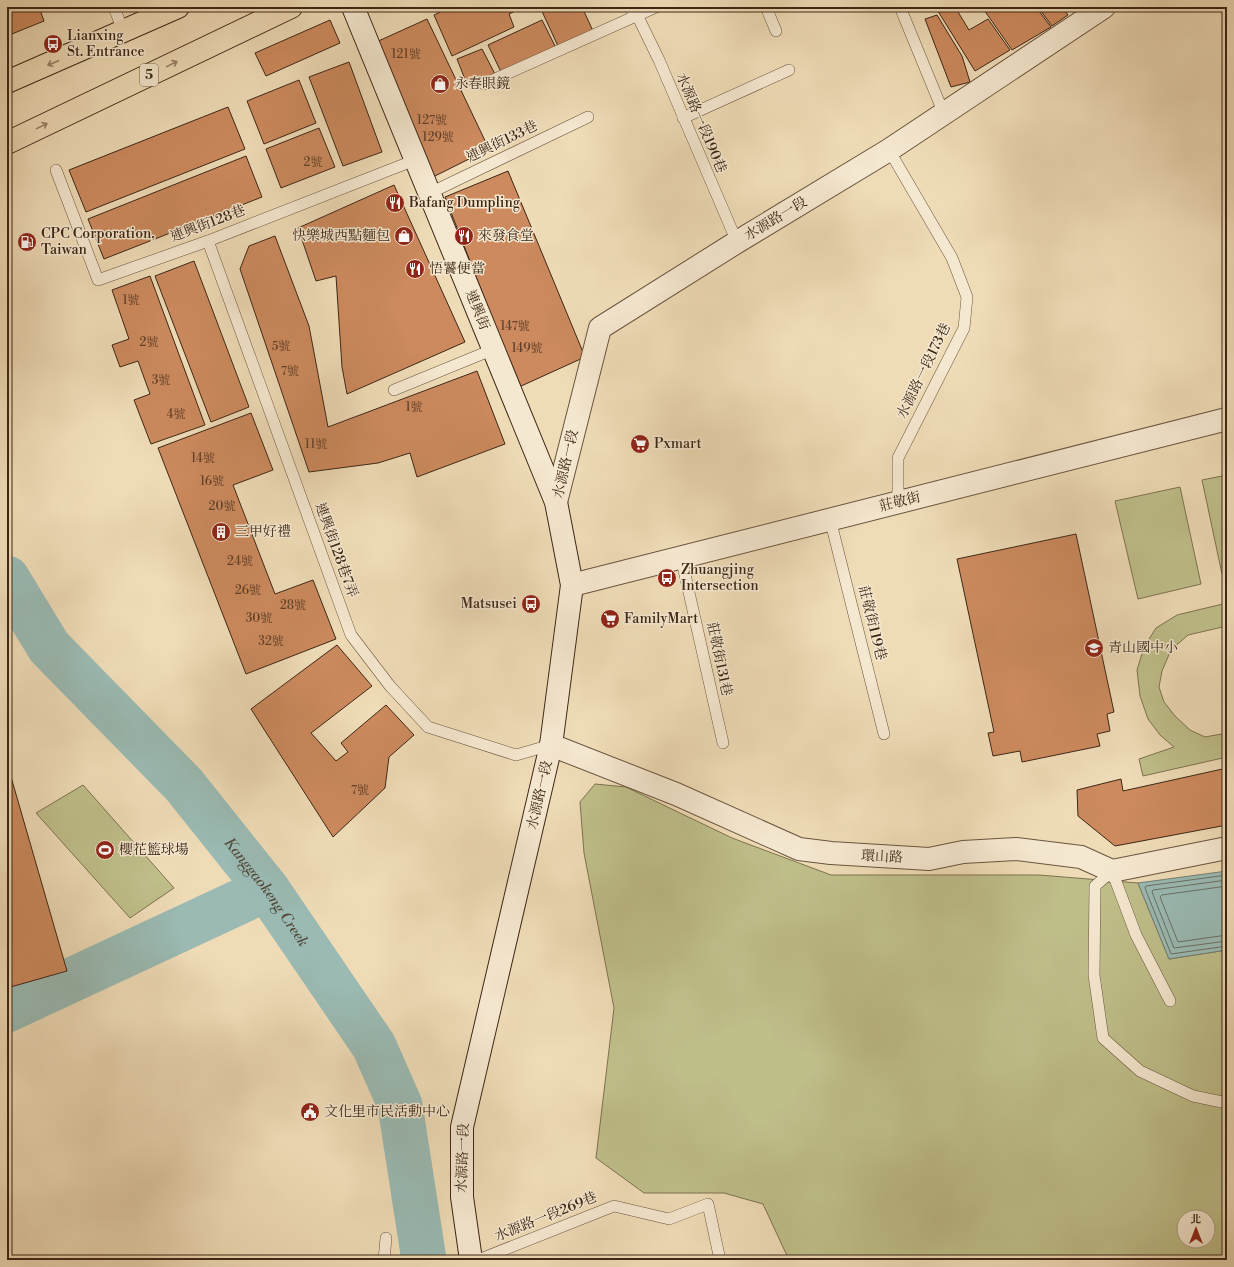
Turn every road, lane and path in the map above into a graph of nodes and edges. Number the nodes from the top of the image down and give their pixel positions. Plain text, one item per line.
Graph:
1 (114, 7) edge
2 (178, 7) edge
3 (291, 7) edge
4 (353, 7) edge
5 (629, 7) edge
6 (656, 7) edge
7 (766, 7) edge
8 (900, 7) edge
9 (1104, 7) edge
10 (637, 15) junction
11 (123, 31) junction
12 (776, 31) dead end
13 (789, 70) dead end
14 (7, 82) edge
15 (484, 84) dead end
16 (944, 114) junction
17 (588, 117) dead end
18 (683, 118) junction
19 (7, 143) edge
20 (889, 150) junction
21 (415, 160) junction
22 (56, 170) dead end
23 (430, 193) junction
24 (208, 241) junction
25 (737, 242) junction
26 (494, 349) junction
27 (394, 390) dead end
28 (1227, 419) edge
29 (556, 502) junction
30 (898, 503) junction
31 (830, 519) junction
32 (682, 557) junction
33 (572, 586) junction
34 (884, 734) dead end
35 (723, 743) dead end
36 (552, 745) junction
37 (1227, 848) edge
38 (1112, 871) junction
39 (1170, 1001) dead end
40 (1227, 1103) edge
41 (386, 1238) dead end
42 (7, 1257) edge
43 (8, 1260) edge
44 (384, 1260) edge
45 (471, 1260) edge
46 (478, 1260) edge
47 (720, 1260) edge

1 - 11 lane
2 - 11 main road
19 -> 3 main road, 5
4 - 21 street, 連興街
5 - 10 lane, 水源路一段190巷
6 - 10 lane
7 - 12 lane
8 - 16 lane
9 - 16 street, 水源路一段
10 - 15 lane
10 - 18 lane, 水源路一段190巷
11 -> 14 main road
13 - 18 lane
16 - 20 street, 水源路一段
17 - 23 lane, 連興街133巷
18 - 25 lane, 水源路一段190巷
20 - 25 street, 水源路一段
20 - 30 lane, 水源路一段173巷
21 - 23 street, 連興街
21 - 24 lane, 連興街128巷
22 - 24 lane, 連興街128巷
23 - 26 street, 連興街
24 - 36 lane, 連興街128巷7弄
25 - 29 street, 水源路一段
26 - 27 lane
26 - 29 street, 連興街
28 - 30 street, 莊敬街
29 - 33 street, 水源路一段
30 - 31 street, 莊敬街
31 - 32 street, 莊敬街
31 - 34 lane, 莊敬街119巷
32 - 33 street, 莊敬街
32 - 35 lane, 莊敬街131巷
33 - 36 street, 水源路一段
36 - 38 street, 環山路
36 - 45 street, 水源路一段
37 - 38 street
38 - 39 lane
38 - 40 lane
41 - 44 lane
42 - 43 lane
46 - 47 lane, 水源路一段269巷

